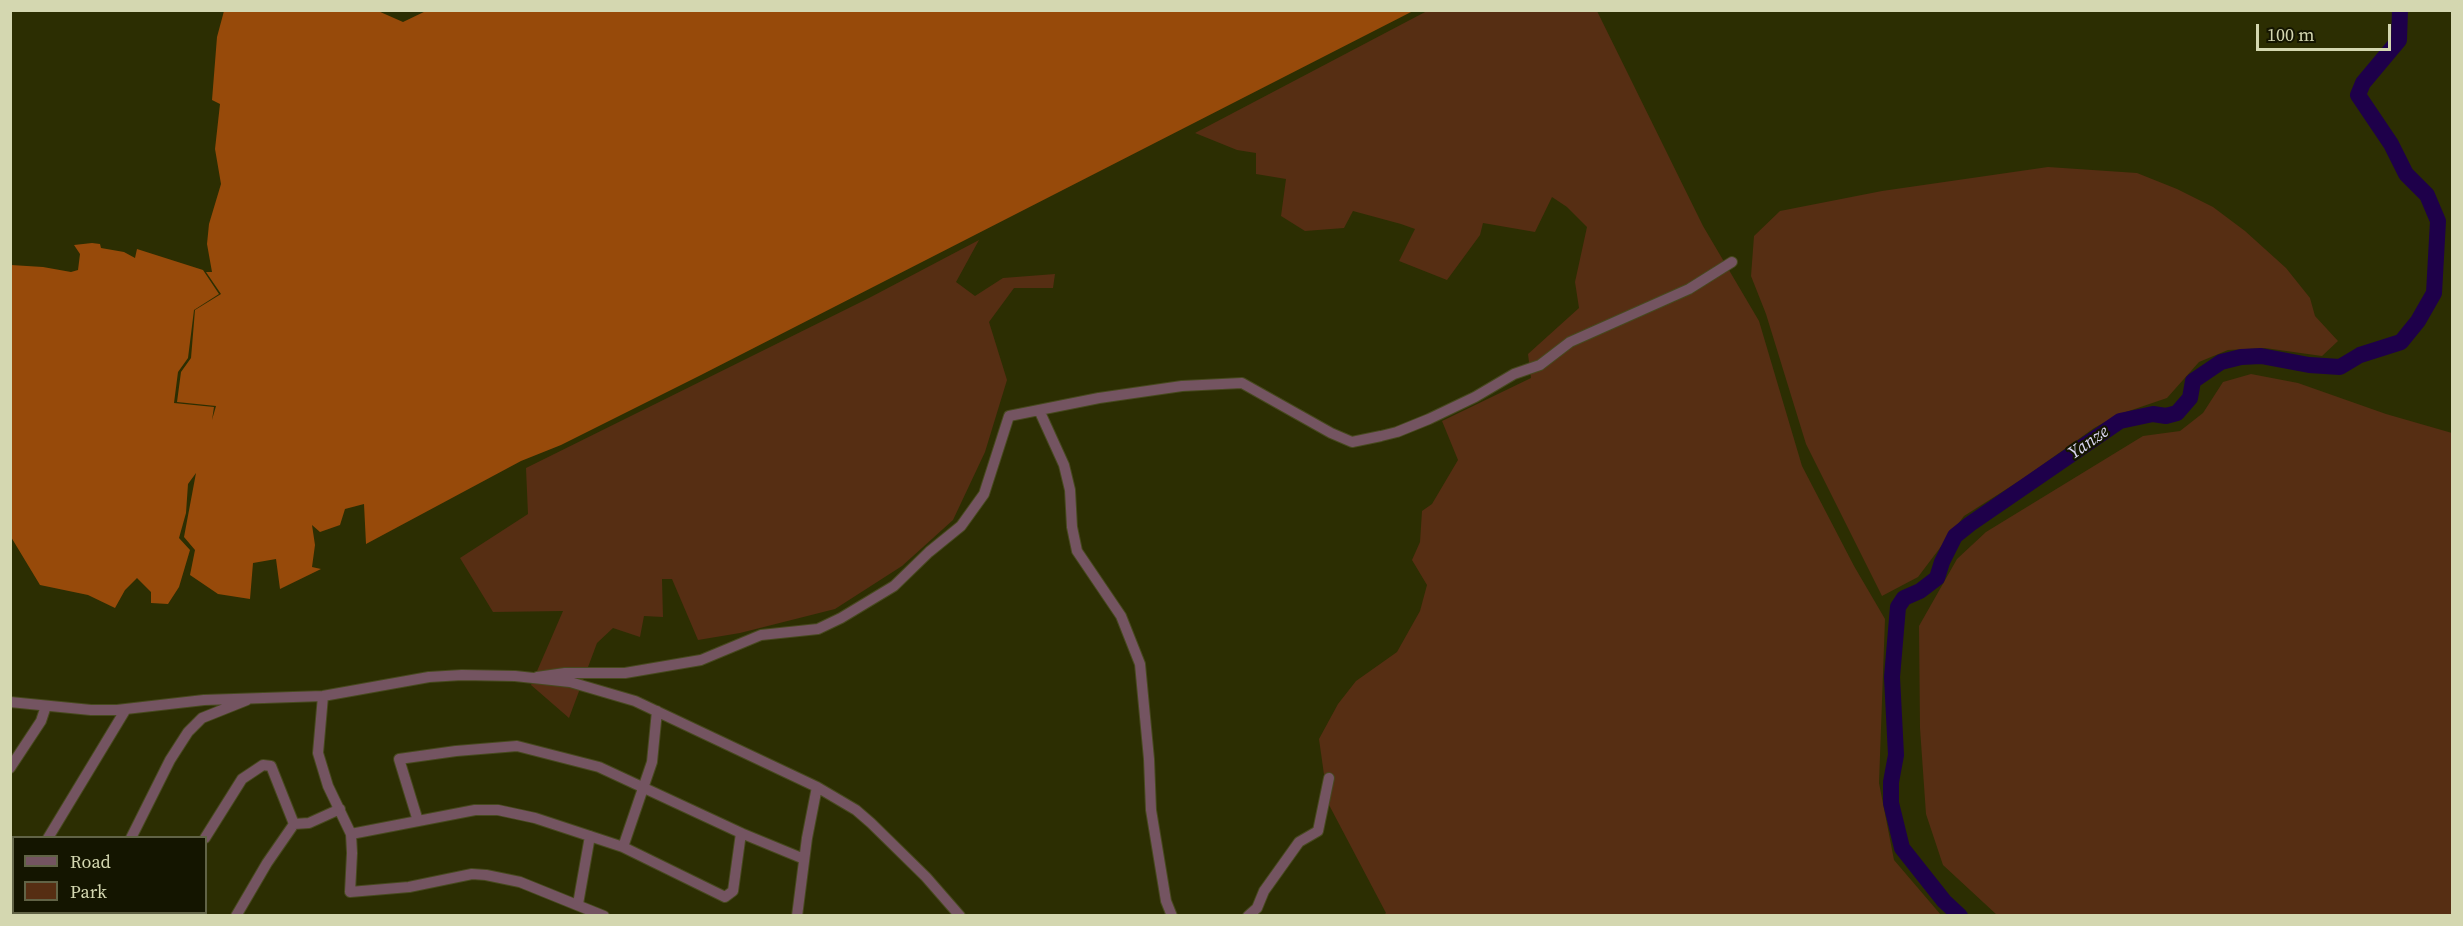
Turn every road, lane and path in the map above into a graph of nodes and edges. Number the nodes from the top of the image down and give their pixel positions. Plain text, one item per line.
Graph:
1 (1732, 262) dead end
2 (1039, 410) junction
3 (537, 677) junction
4 (323, 696) junction
5 (256, 697) junction
6 (10, 702) edge
7 (46, 706) junction
8 (126, 709) junction
9 (657, 711) junction
10 (10, 768) edge
11 (1329, 778) dead end
12 (644, 787) junction
13 (817, 787) junction
14 (340, 809) junction
15 (418, 820) junction
16 (294, 824) junction
17 (741, 833) junction
18 (351, 834) junction
19 (49, 836) edge
20 (131, 836) edge
21 (206, 836) edge
22 (590, 836) junction
23 (623, 847) junction
24 (804, 859) junction
25 (578, 904) junction
26 (236, 915) edge
27 (604, 915) edge
28 (797, 915) edge
29 (960, 915) edge
30 (1172, 915) edge
31 (1248, 915) edge

1 - 2 street
2 - 3 street
2 - 30 street
3 - 4 street
3 - 9 street
4 - 5 street
4 - 14 street
5 - 8 street
5 - 20 street
6 - 7 street
7 - 8 street
7 - 10 street
8 - 19 street
9 - 12 street
9 - 13 street
11 - 31 street
12 - 15 street
12 - 17 street
12 - 23 street
13 - 24 street
13 - 29 street
14 - 16 street
14 - 18 street
15 - 18 street
15 - 22 street
16 - 21 street
16 - 26 street
17 - 23 street
17 - 24 street
18 - 25 street
22 - 23 street
22 - 25 street
24 - 28 street
25 - 27 street

